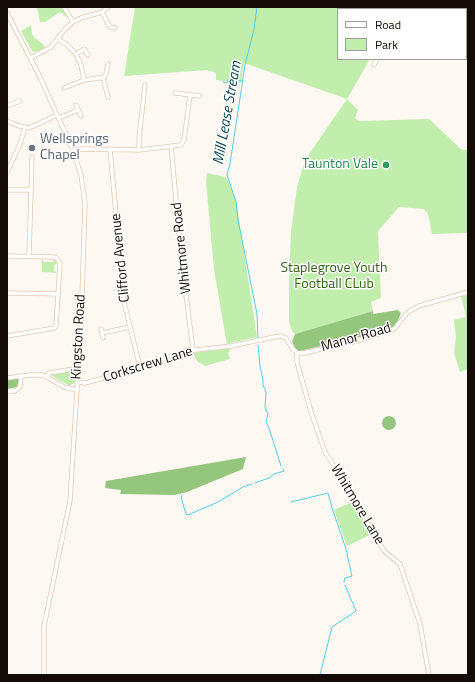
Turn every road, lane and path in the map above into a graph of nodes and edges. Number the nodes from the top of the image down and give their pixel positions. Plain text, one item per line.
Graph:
1 (64, 7) edge
2 (108, 7) edge
3 (102, 12) junction
4 (7, 13) edge
5 (73, 22) junction
6 (110, 27) junction
7 (115, 28) dead end
8 (107, 30) dead end
9 (58, 39) junction
10 (84, 44) dead end
11 (84, 49) junction
12 (76, 54) junction
13 (88, 55) dead end
14 (30, 58) junction
15 (377, 60) edge
16 (108, 64) dead end
17 (374, 66) dead end
18 (103, 78) junction
19 (68, 80) dead end
20 (84, 80) junction
21 (70, 85) junction
22 (145, 85) dead end
23 (64, 88) dead end
24 (112, 92) dead end
25 (175, 93) dead end
26 (190, 95) junction
27 (200, 96) dead end
28 (20, 101) dead end
29 (7, 106) edge
30 (81, 116) dead end
31 (58, 117) junction
32 (7, 121) edge
33 (25, 128) junction
34 (172, 146) junction
35 (110, 149) junction
36 (73, 150) junction
37 (139, 150) junction
38 (32, 157) dead end
39 (7, 172) edge
40 (7, 190) edge
41 (31, 190) junction
42 (7, 256) edge
43 (29, 256) junction
44 (468, 292) edge
45 (7, 293) edge
46 (58, 294) junction
47 (130, 327) junction
48 (102, 333) dead end
49 (7, 336) edge
50 (194, 350) junction
51 (297, 353) junction
52 (140, 367) junction
53 (73, 370) dead end
54 (22, 376) junction
55 (47, 377) junction
56 (7, 378) edge
57 (77, 382) junction
58 (76, 390) junction
59 (7, 391) edge
60 (44, 675) edge
61 (429, 675) edge

1 - 5 street
2 - 3 street
3 - 5 street
3 - 6 street
4 - 14 street, Kingston Road
5 - 9 street
6 - 7 street
6 - 8 street
9 - 12 street
9 - 14 street
10 - 11 street
11 - 12 street
11 - 13 street
12 - 20 street
14 - 31 street, Kingston Road
15 - 17 street
16 - 18 street
18 - 20 street
18 - 24 street
19 - 21 street
20 - 21 street
21 - 23 street
22 - 37 street
25 - 26 street
26 - 27 street
26 - 34 street
28 - 29 street
30 - 31 street
31 - 33 street
31 - 36 street, Kingston Road
32 - 33 street
33 - 39 street
34 - 37 street
34 - 50 street, Whitmore Road
35 - 36 street
35 - 37 street
35 - 47 street, Clifford Avenue
36 - 57 street, Kingston Road
38 - 41 street
40 - 41 street
41 - 43 street
42 - 43 street
43 - 46 street
44 - 51 street, Manor Road
45 - 46 street
46 - 49 street
47 - 48 street
47 - 52 street, Clifford Avenue
50 - 51 street, Corkscrew Lane
50 - 52 street, Corkscrew Lane
51 - 61 street, Whitmore Lane
52 - 57 street, Corkscrew Lane
53 - 55 street
54 - 55 street
54 - 56 street
54 - 59 street
55 - 58 street
57 - 58 street, Kingston Road
58 - 60 street, Kingston Road

